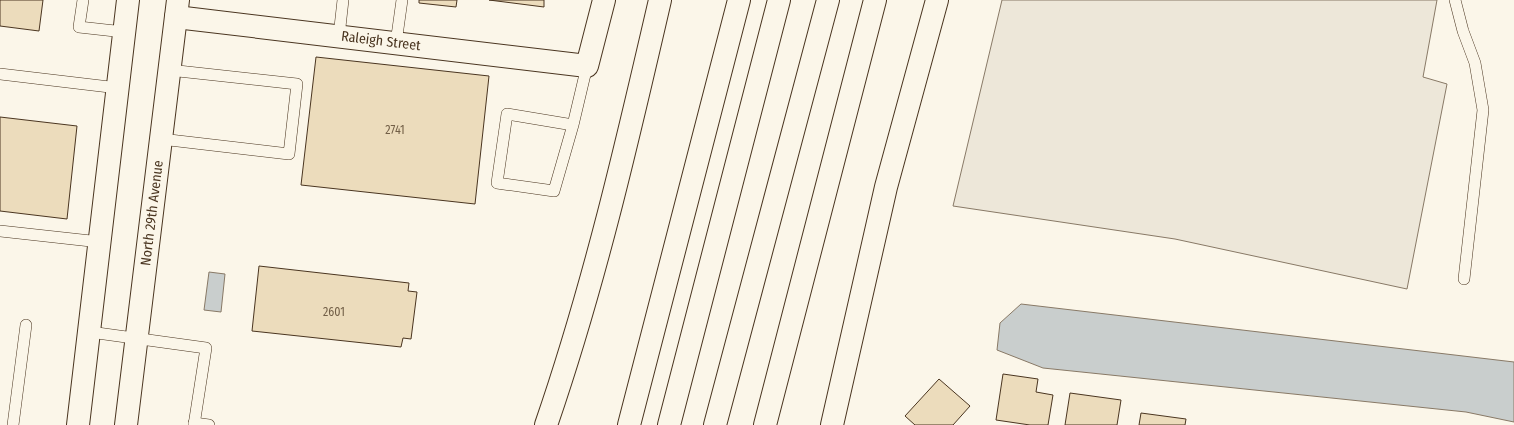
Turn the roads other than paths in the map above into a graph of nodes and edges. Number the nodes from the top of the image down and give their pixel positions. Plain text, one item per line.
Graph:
1 (83, 0) edge
2 (128, 0) edge
3 (343, 0) edge
4 (402, 0) edge
5 (604, 0) edge
6 (660, 0) edge
7 (738, 0) edge
8 (779, 0) edge
9 (828, 0) edge
10 (875, 0) edge
11 (937, 0) edge
12 (1456, 0) edge
13 (177, 9) edge
14 (124, 32) junction
15 (339, 36) junction
16 (396, 43) junction
17 (587, 66) junction
18 (170, 70) junction
19 (0, 74) edge
20 (118, 88) junction
21 (573, 125) junction
22 (161, 139) junction
23 (0, 231) edge
24 (100, 242) junction
25 (1464, 279) dead end
26 (26, 325) dead end
27 (90, 332) junction
28 (137, 340) junction
29 (194, 424) edge
30 (13, 425) edge
31 (78, 425) edge
32 (126, 425) edge
33 (209, 425) edge
34 (546, 425) edge
35 (629, 425) edge
36 (669, 425) edge
37 (715, 425) edge
38 (765, 425) edge
39 (832, 425) edge

1 - 14 lane
2 - 14 main road
3 - 15 lane
4 - 16 lane
5 - 17 main road
6 - 34 main road
7 - 35 main road
8 - 36 main road
9 - 37 main road
10 - 38 main road
11 - 39 main road
12 - 25 lane
13 - 15 main road, Raleigh Street
13 - 18 main road, North 29th Avenue
14 - 20 main road
15 - 16 main road, Raleigh Street
16 - 17 main road, Raleigh Street
17 - 21 lane
18 - 22 main road, North 29th Avenue
18 - 22 lane
19 - 20 lane
20 - 24 main road
21 - 21 lane
22 - 28 main road, North 29th Avenue
23 - 24 lane
24 - 27 main road
26 - 30 lane
27 - 28 lane
27 - 31 main road
28 - 29 lane
28 - 32 main road, North 29th Avenue
29 - 33 lane

